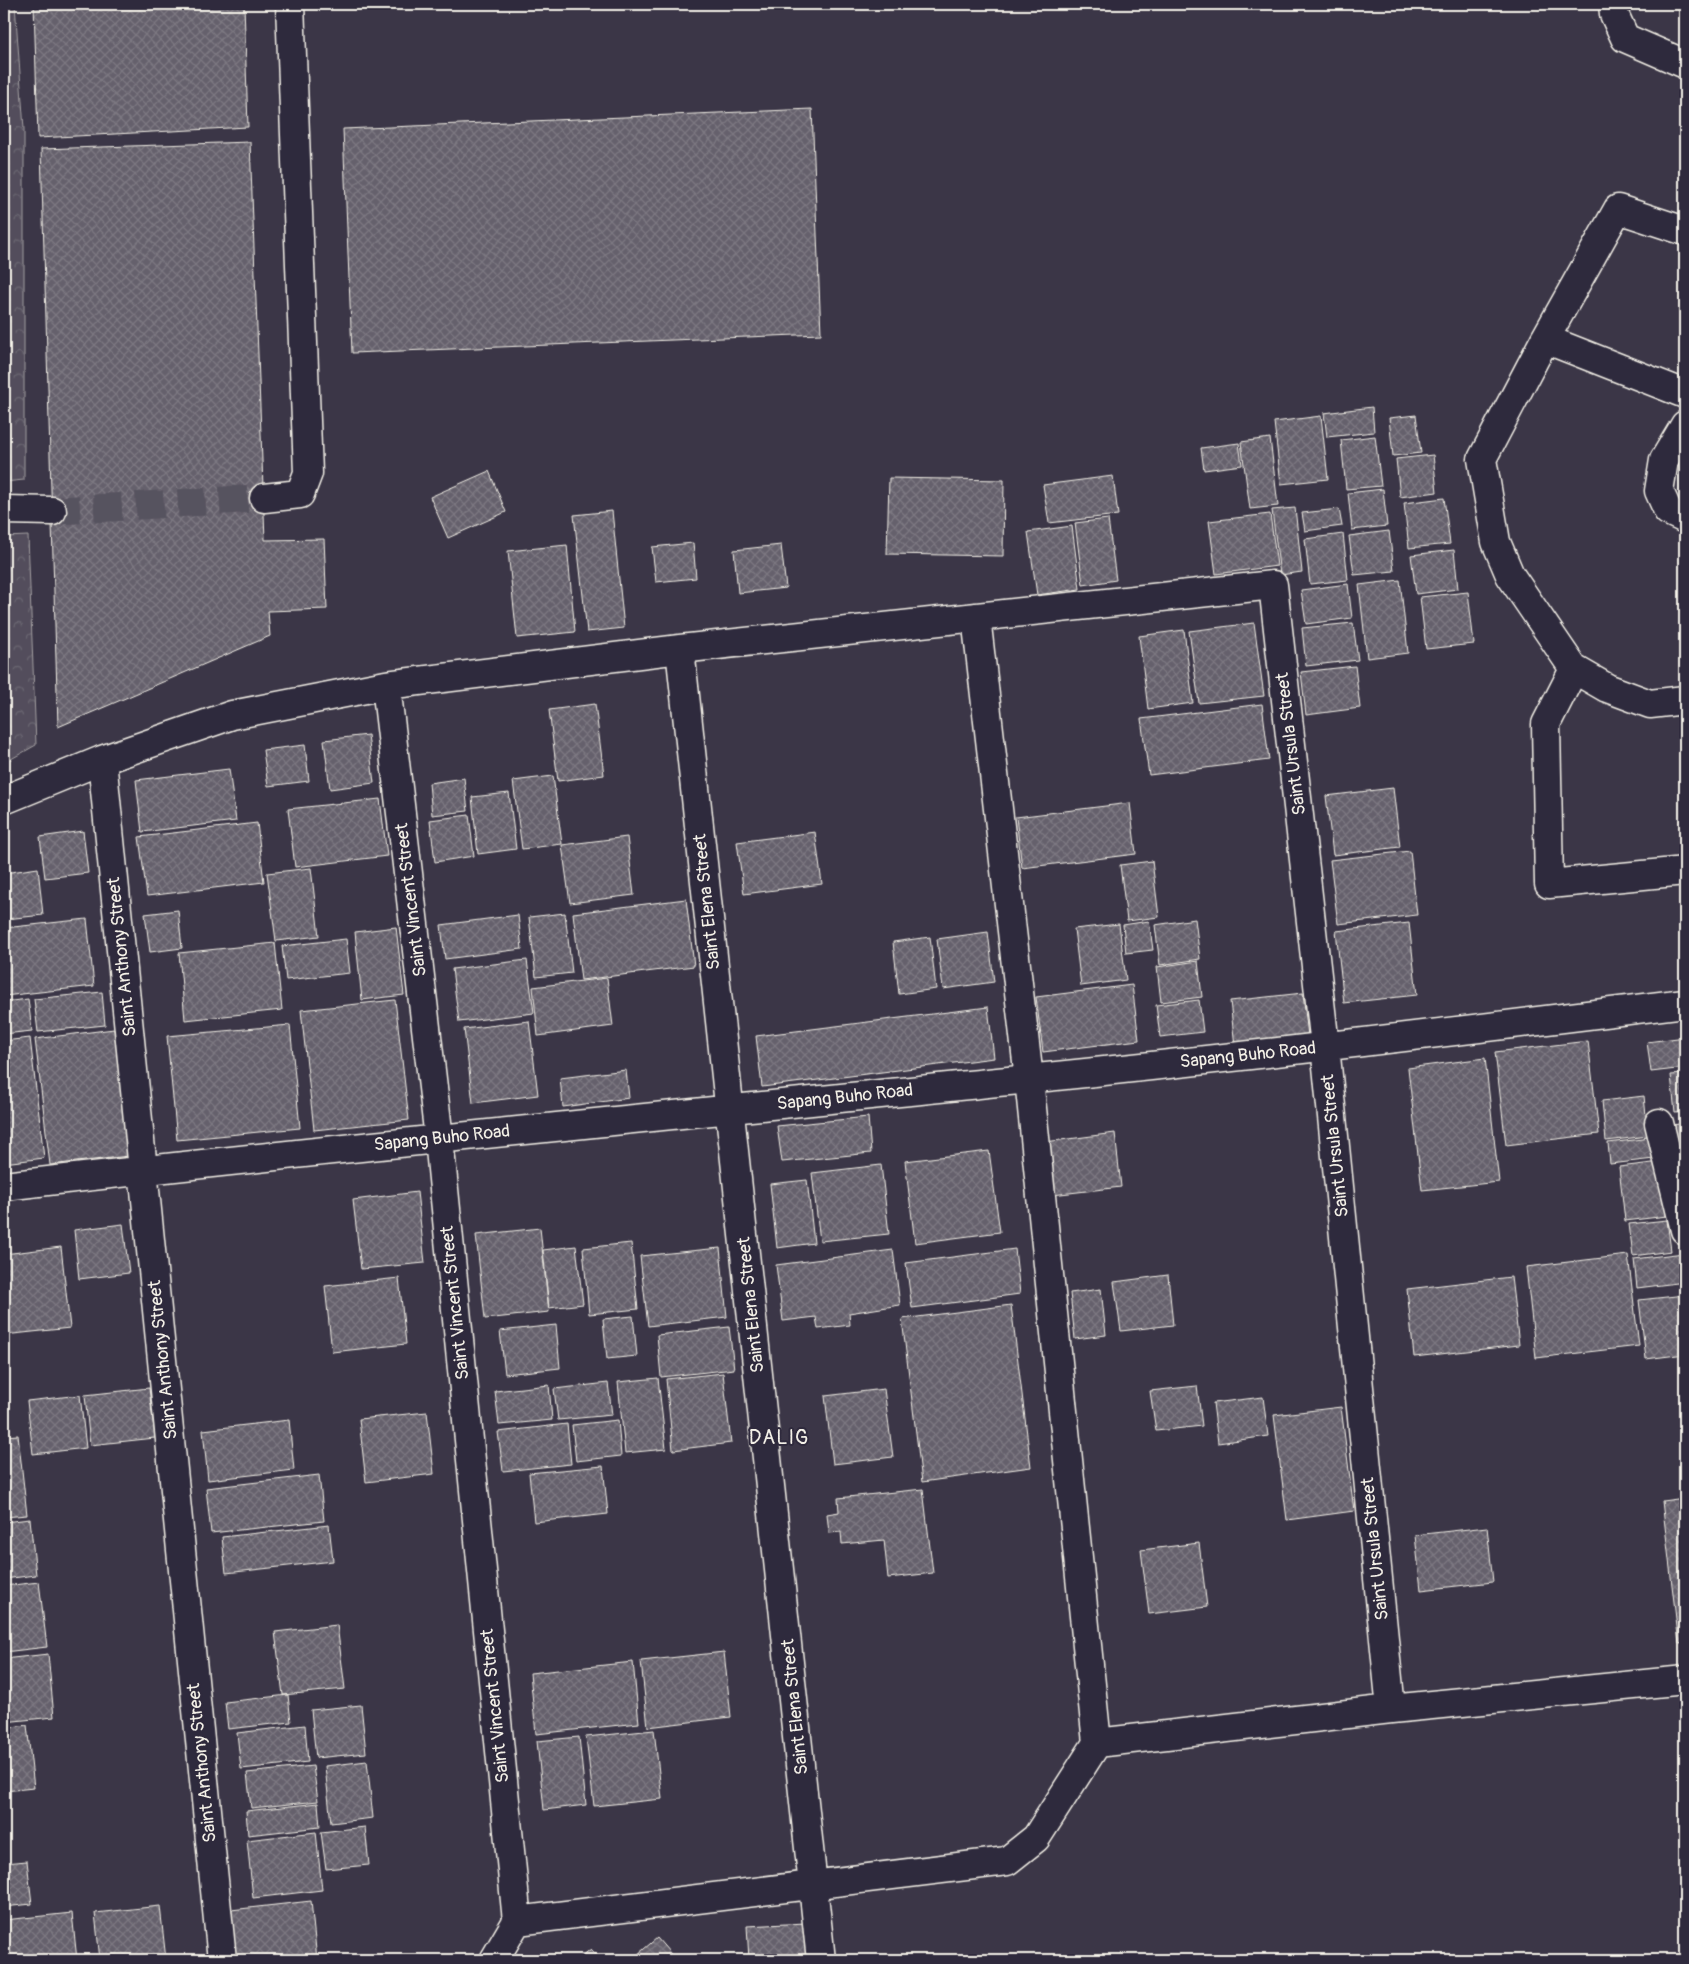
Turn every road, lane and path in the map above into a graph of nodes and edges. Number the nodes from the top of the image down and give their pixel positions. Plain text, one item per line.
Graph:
1 (290, 4) edge
2 (1613, 4) edge
3 (1685, 64) edge
4 (1685, 231) edge
5 (1544, 340) junction
6 (1685, 394) edge
7 (1685, 425) edge
8 (264, 498) tunnel mouth
9 (4, 510) edge
10 (52, 511) tunnel mouth
11 (1685, 519) edge
12 (976, 618) junction
13 (680, 649) junction
14 (1574, 669) junction
15 (386, 685) junction
16 (1685, 700) edge
17 (102, 760) junction
18 (4, 800) edge
19 (1685, 871) edge
20 (1685, 1003) edge
21 (1325, 1046) junction
22 (1029, 1079) junction
23 (730, 1108) junction
24 (1659, 1122) dead end
25 (439, 1138) junction
26 (144, 1170) junction
27 (4, 1186) edge
28 (1685, 1230) edge
29 (1685, 1680) edge
30 (1391, 1709) junction
31 (1097, 1743) junction
32 (814, 1886) junction
33 (517, 1921) junction
34 (222, 1960) edge
35 (494, 1960) edge
36 (821, 1960) edge

1 - 8 street
2 - 3 street
4 - 5 street
5 - 6 street
5 - 14 street
7 - 11 street
9 - 10 street
12 - 13 street
12 - 21 street, Saint Ursula Street
12 - 22 street
13 - 15 street
13 - 23 street, Saint Elena Street
14 - 16 street
14 - 19 street
15 - 17 street
15 - 25 street, Saint Vincent Street
17 - 18 street
17 - 26 street, Saint Anthony Street
20 - 21 street, Sapang Buho Road
21 - 22 street, Sapang Buho Road
21 - 30 street, Saint Ursula Street
22 - 23 street, Sapang Buho Road
22 - 31 street
23 - 25 street, Sapang Buho Road
23 - 32 street, Saint Elena Street
24 - 28 street
25 - 26 street, Sapang Buho Road
25 - 33 street, Saint Vincent Street
26 - 27 street, Sapang Buho Road
26 - 34 street, Saint Anthony Street
29 - 30 street
30 - 31 street
31 - 32 street
32 - 33 street
32 - 36 street, Saint Elena Street
33 - 35 street

